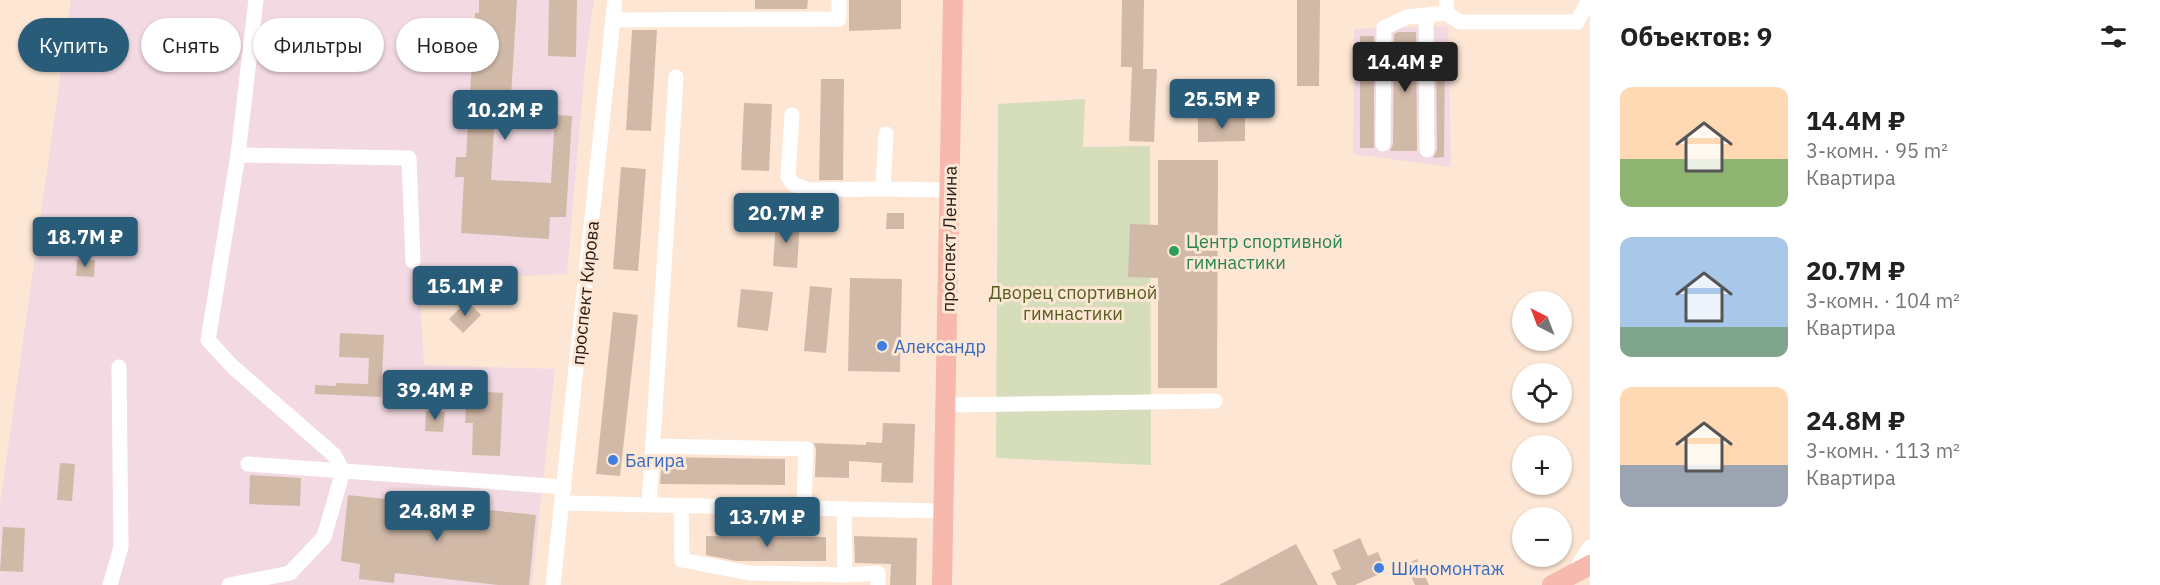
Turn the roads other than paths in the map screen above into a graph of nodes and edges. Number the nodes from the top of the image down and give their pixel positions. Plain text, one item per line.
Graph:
1 (256, 0) edge
2 (615, 0) edge
3 (839, 0) edge
4 (953, 0) edge
5 (1589, 0) edge
6 (1446, 7) edge
7 (1426, 16) junction
8 (613, 20) junction
9 (676, 77) dead end
10 (792, 115) dead end
11 (886, 134) dead end
12 (1383, 144) dead end
13 (1427, 150) dead end
14 (238, 155) junction
15 (883, 189) junction
16 (950, 190) junction
17 (413, 261) dead end
18 (118, 367) dead end
19 (1215, 401) dead end
20 (946, 405) junction
21 (654, 446) junction
22 (248, 464) dead end
23 (343, 471) junction
24 (564, 487) junction
25 (562, 503) junction
26 (650, 505) junction
27 (681, 506) junction
28 (804, 508) junction
29 (844, 509) junction
30 (943, 511) junction
31 (1590, 547) edge
32 (1590, 565) edge
33 (1572, 574) junction
34 (844, 575) junction
35 (110, 585) edge
36 (229, 585) edge
37 (553, 585) edge
38 (878, 585) edge
39 (942, 585) edge
40 (1552, 585) edge

1 - 14 street
2 - 8 street, проспект Кирова
3 - 8 street
4 - 16 main road, проспект Ленина
5 - 6 street
6 - 7 street
7 - 12 street
7 - 13 street
8 - 24 street, проспект Кирова
9 - 21 street
10 - 15 street
11 - 15 street
14 - 17 street
14 - 23 street
15 - 16 street
16 - 20 main road, проспект Ленина
18 - 35 street
19 - 20 street
20 - 30 main road, проспект Ленина
21 - 26 street
21 - 28 street
22 - 23 street
23 - 24 street
23 - 36 street
24 - 25 street, проспект Кирова
25 - 26 street
25 - 37 street, проспект Кирова
26 - 27 street
27 - 28 street
27 - 34 street
28 - 29 street
29 - 30 street
29 - 34 street
30 - 39 main road, проспект Ленина
31 - 33 street
32 - 33 main road
33 - 40 main road
34 - 38 street

